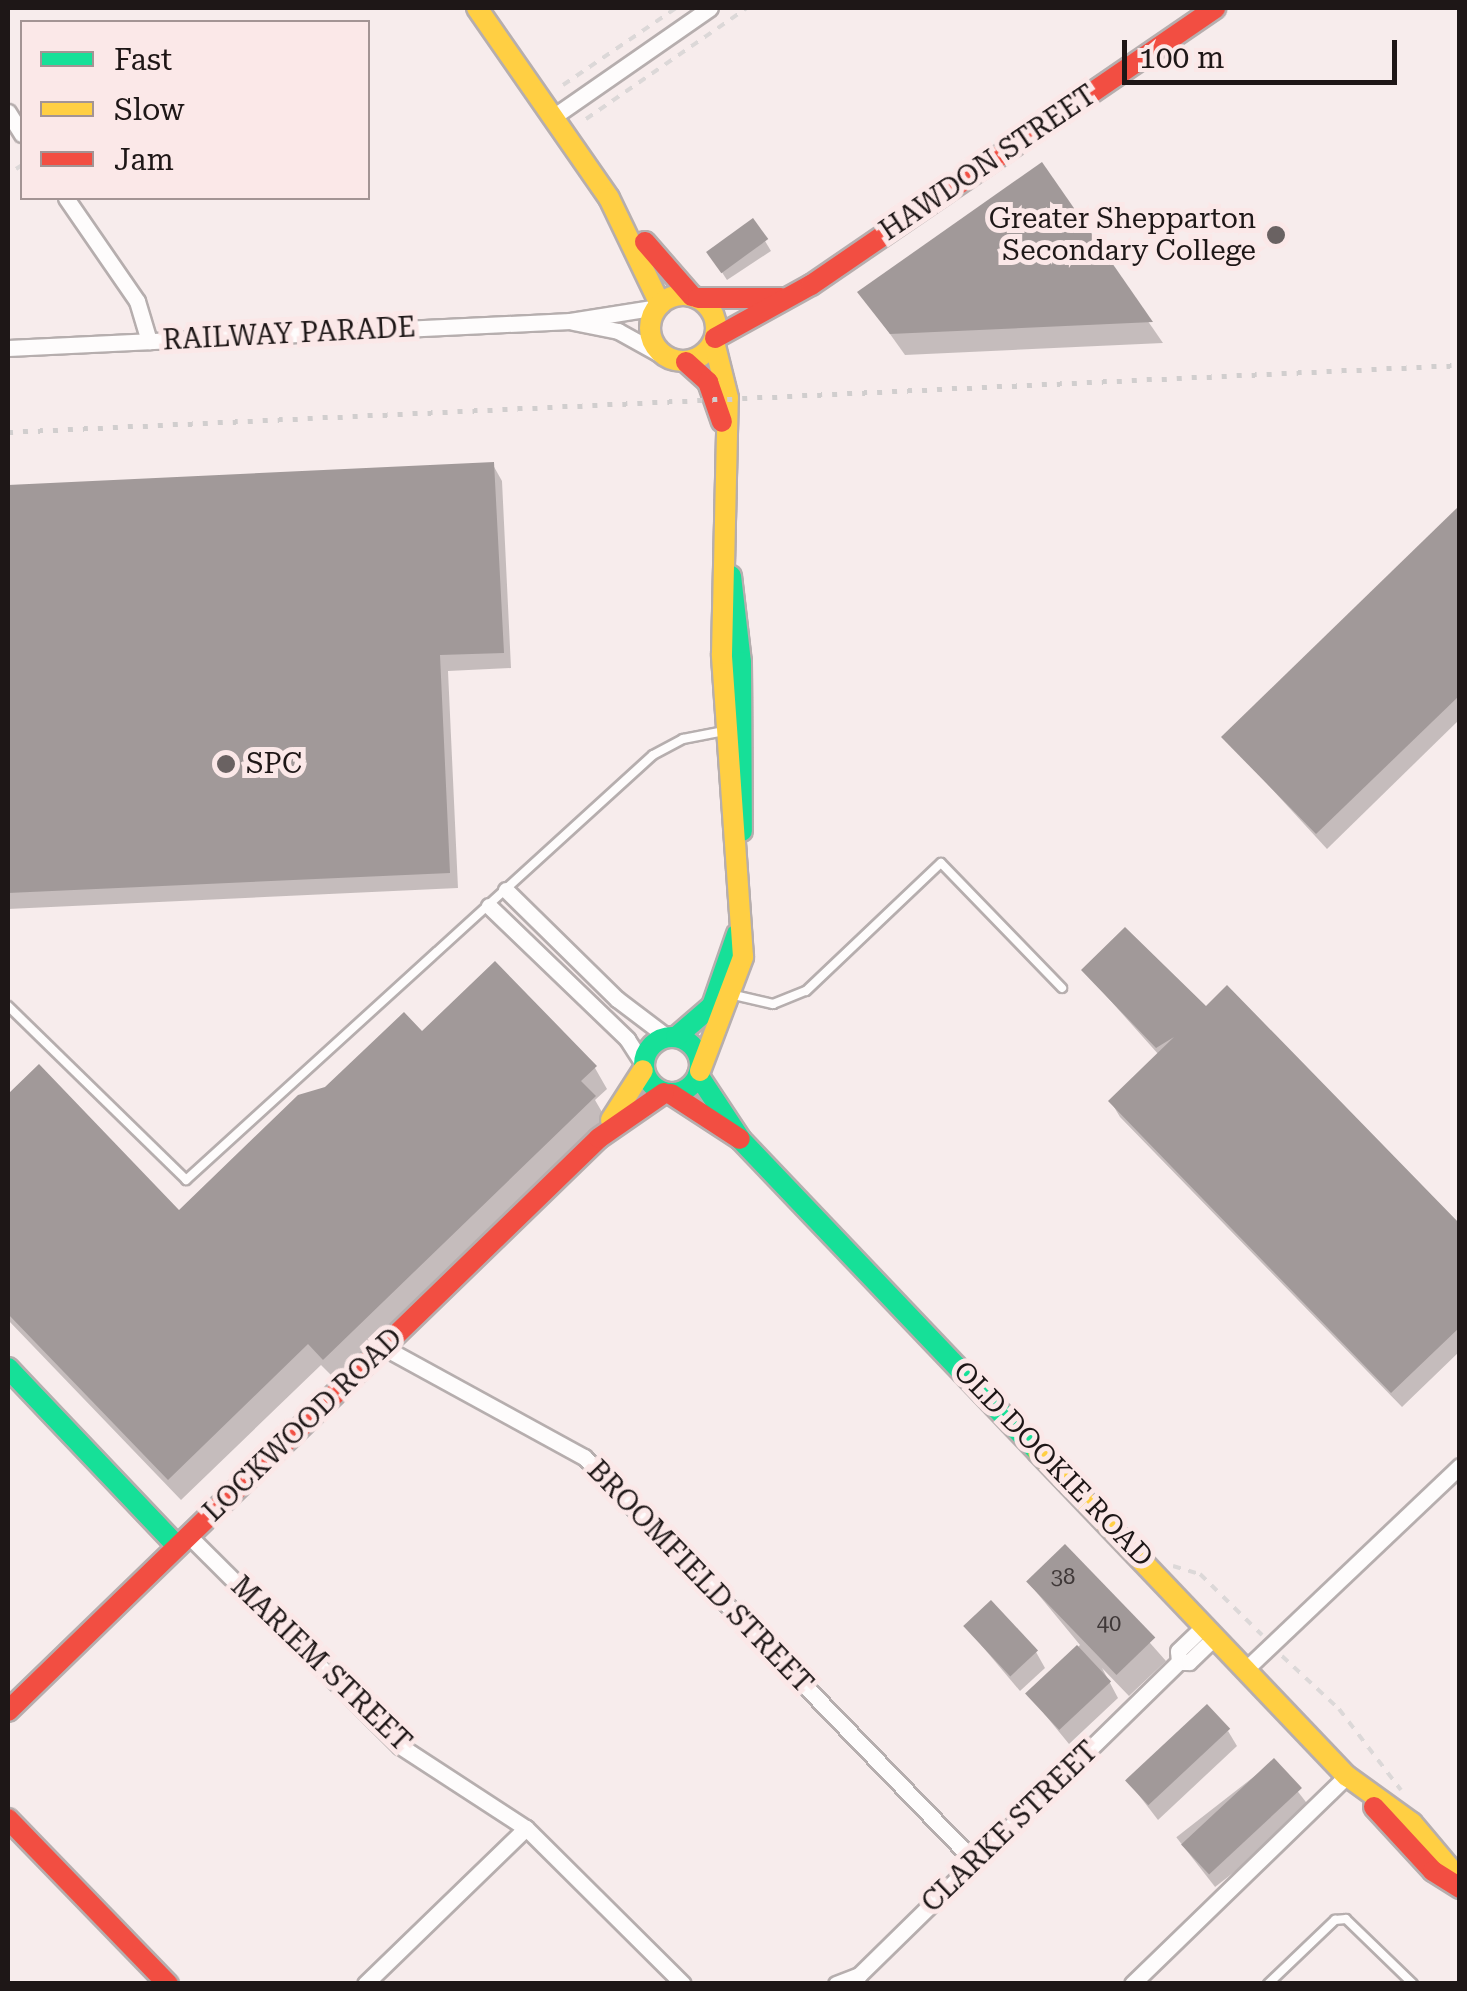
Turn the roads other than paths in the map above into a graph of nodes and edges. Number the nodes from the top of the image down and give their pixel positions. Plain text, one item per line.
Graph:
1 (477, 8) edge
2 (710, 8) edge
3 (1215, 8) edge
4 (553, 117) junction
5 (608, 198) junction
6 (67, 200) edge
7 (811, 285) junction
8 (695, 297) junction
9 (658, 305) junction
10 (570, 321) junction
11 (715, 340) junction
12 (149, 341) junction
13 (8, 348) edge
14 (676, 360) junction
15 (726, 444) junction
16 (734, 730) junction
17 (506, 890) junction
18 (488, 906) junction
19 (741, 922) junction
20 (1062, 988) dead end
21 (734, 995) junction
22 (8, 1006) edge
23 (672, 1037) junction
24 (643, 1067) junction
25 (699, 1073) junction
26 (668, 1093) junction
27 (599, 1138) junction
28 (742, 1140) junction
29 (383, 1348) junction
30 (8, 1368) edge
31 (1460, 1466) edge
32 (183, 1541) junction
33 (1211, 1630) junction
34 (1246, 1669) junction
35 (8, 1711) edge
36 (1354, 1783) junction
37 (8, 1819) edge
38 (526, 1828) junction
39 (975, 1862) junction
40 (1460, 1880) edge
41 (1460, 1888) edge
42 (1140, 1981) edge
43 (168, 1984) edge
44 (365, 1984) edge
45 (683, 1984) edge
46 (836, 1984) edge
47 (1268, 1984) edge
48 (1413, 1984) edge

1 - 4 street
2 - 4 street
3 - 7 street, HAWDON STREET
4 - 5 street
5 - 8 street
5 - 9 street
6 - 12 street
7 - 8 street, HAWDON STREET
7 - 11 street, HAWDON STREET
8 - 9 street
8 - 11 street
9 - 10 street, RAILWAY PARADE
9 - 14 street
10 - 12 street, RAILWAY PARADE
10 - 14 street, RAILWAY PARADE
11 - 14 street
11 - 15 street
12 - 13 street, RAILWAY PARADE
14 - 15 street
15 - 16 street
16 - 17 lane
16 - 19 street
17 - 18 lane
17 - 23 street
18 - 22 lane
18 - 24 street
19 - 21 street
19 - 23 street
20 - 21 lane
21 - 25 street
23 - 24 street
23 - 25 street
24 - 26 street
24 - 27 street, LOCKWOOD ROAD
25 - 26 street
25 - 28 street, OLD DOOKIE ROAD
26 - 27 street, LOCKWOOD ROAD
26 - 28 street, OLD DOOKIE ROAD
27 - 29 street, LOCKWOOD ROAD
28 - 33 street, OLD DOOKIE ROAD
29 - 32 street, LOCKWOOD ROAD
29 - 39 street, BROOMFIELD STREET
30 - 32 street
31 - 34 street
32 - 35 street, LOCKWOOD ROAD
32 - 38 street, MARIEM STREET
33 - 34 street, OLD DOOKIE ROAD
33 - 39 street, CLARKE STREET
34 - 36 street, OLD DOOKIE ROAD
36 - 40 street, OLD DOOKIE ROAD
36 - 41 street, OLD DOOKIE ROAD
36 - 42 street
37 - 43 street
38 - 44 street
38 - 45 street, MARIEM STREET
39 - 46 street, CLARKE STREET
47 - 48 lane

